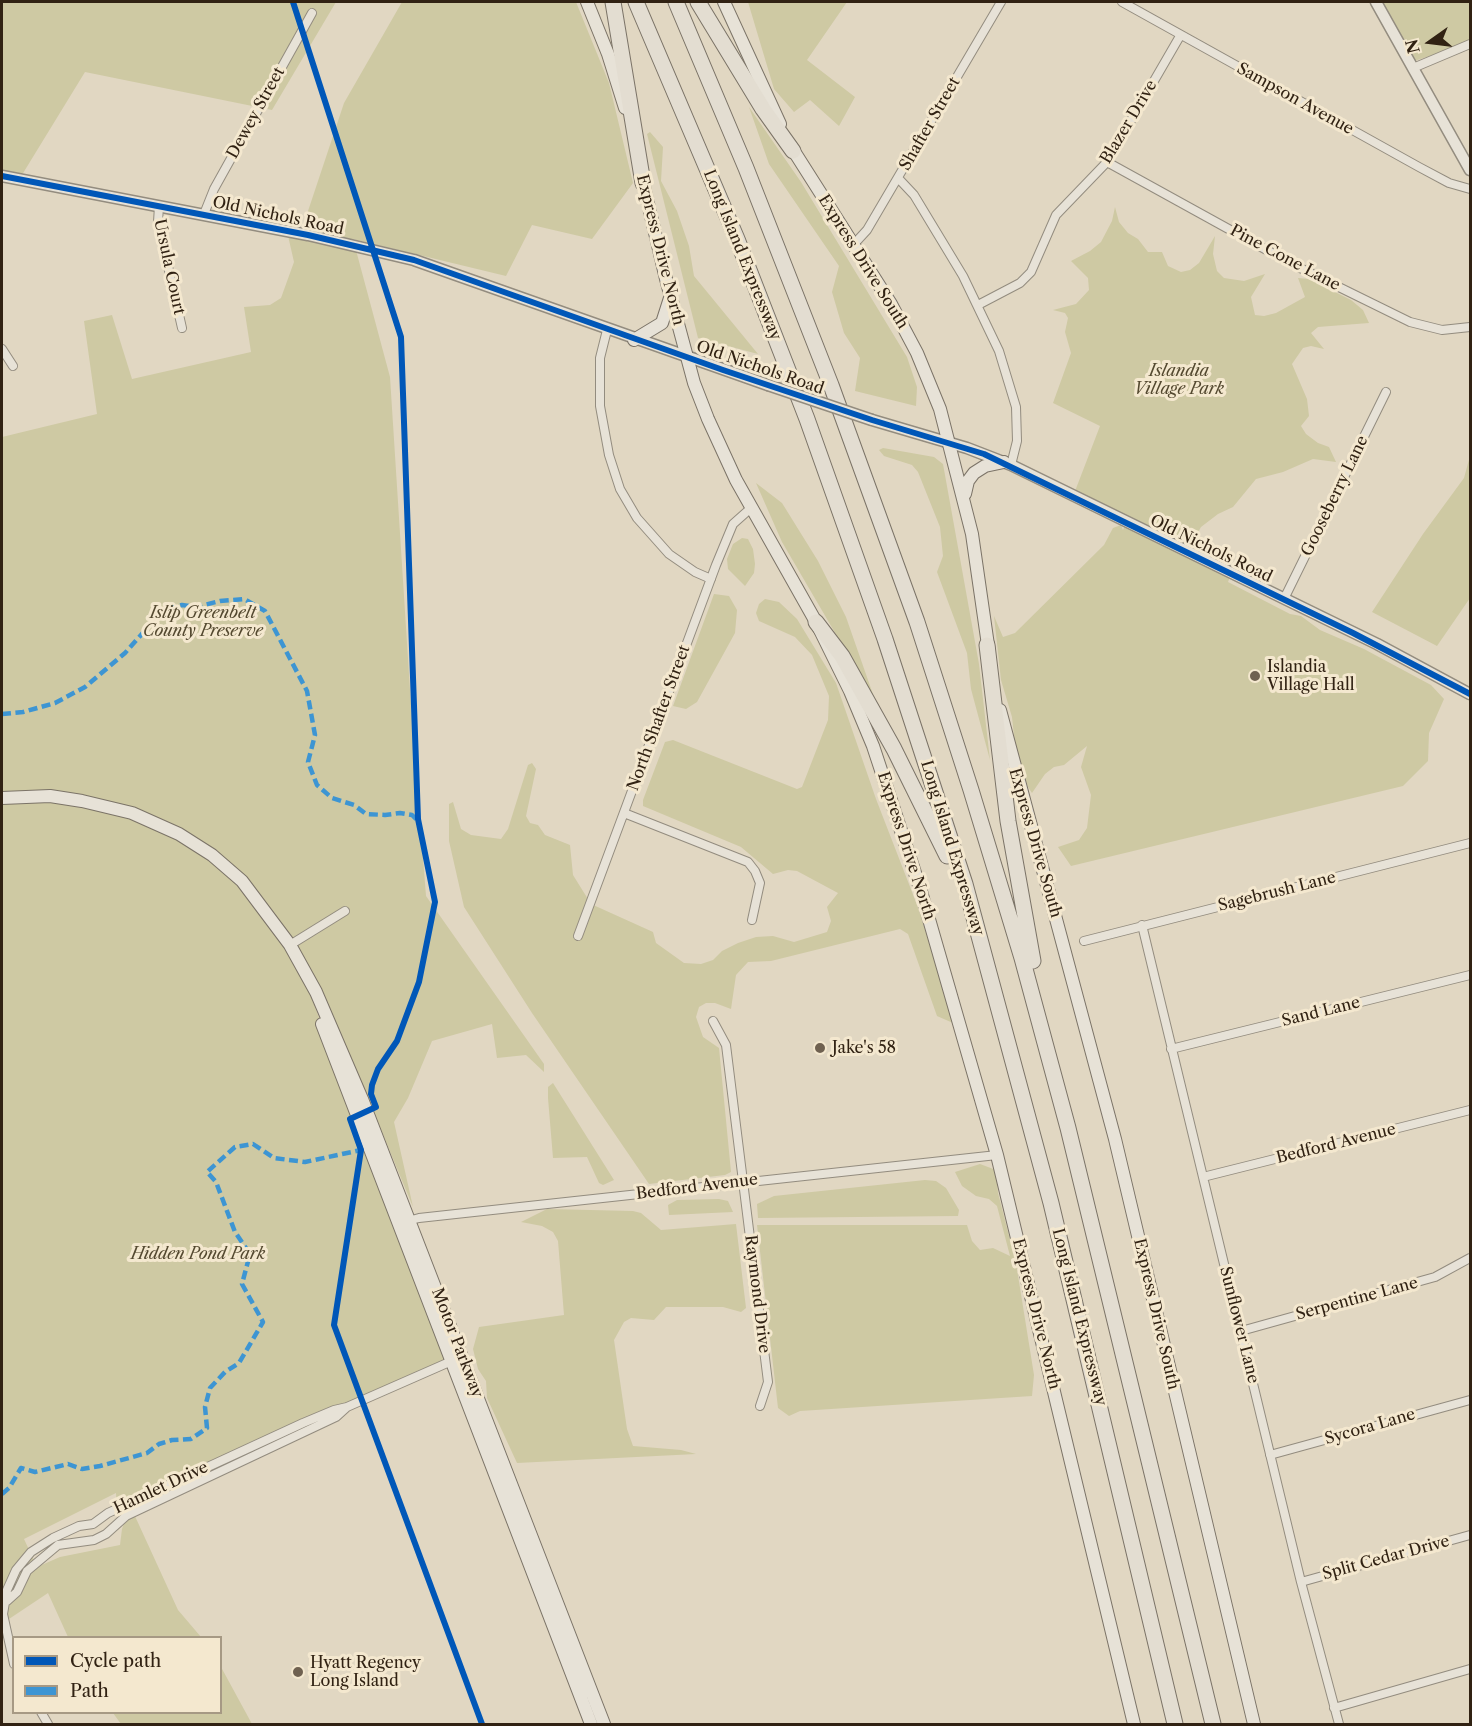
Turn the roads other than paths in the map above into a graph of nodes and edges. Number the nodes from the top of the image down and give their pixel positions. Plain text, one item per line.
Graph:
1 (587, 2) edge
2 (613, 2) edge
3 (636, 2) edge
4 (676, 2) edge
5 (698, 2) edge
6 (724, 2) edge
7 (1001, 2) edge
8 (1122, 2) edge
9 (1376, 2) edge
10 (312, 13) dead end
11 (1180, 36) junction
12 (1470, 44) edge
13 (1413, 68) junction
14 (793, 151) junction
15 (1107, 162) junction
16 (1470, 170) edge
17 (2, 176) edge
18 (898, 178) junction
19 (643, 183) junction
20 (1470, 189) edge
21 (159, 206) junction
22 (204, 214) junction
23 (855, 243) junction
24 (670, 297) junction
25 (978, 305) junction
26 (1470, 327) edge
27 (182, 328) dead end
28 (607, 330) junction
29 (634, 340) junction
30 (2, 349) edge
31 (687, 358) junction
32 (13, 366) dead end
33 (1386, 392) dead end
34 (951, 443) junction
35 (1007, 464) junction
36 (964, 498) junction
37 (751, 507) junction
38 (711, 579) junction
39 (1284, 599) junction
40 (816, 622) junction
41 (987, 645) junction
42 (1470, 694) edge
43 (2, 798) edge
44 (624, 813) junction
45 (1470, 843) edge
46 (965, 884) junction
47 (345, 911) dead end
48 (752, 920) dead end
49 (1142, 925) junction
50 (578, 936) dead end
51 (1084, 941) dead end
52 (290, 945) junction
53 (1470, 975) edge
54 (713, 1021) dead end
55 (1041, 1026) junction
56 (1171, 1049) junction
57 (1470, 1110) edge
58 (997, 1155) junction
59 (1203, 1177) junction
60 (743, 1182) junction
61 (404, 1222) junction
62 (1470, 1258) edge
63 (1241, 1331) junction
64 (457, 1359) junction
65 (1470, 1400) edge
66 (760, 1406) dead end
67 (347, 1407) junction
68 (1270, 1455) junction
69 (108, 1513) junction
70 (80, 1526) junction
71 (115, 1526) junction
72 (1470, 1535) edge
73 (83, 1540) junction
74 (1301, 1582) junction
75 (7, 1601) junction
76 (12, 1655) edge
77 (1470, 1669) edge
78 (1207, 1699) junction
79 (1334, 1708) junction
80 (591, 1725) edge
81 (604, 1725) edge
82 (1134, 1725) edge
83 (1175, 1725) edge
84 (1213, 1725) edge
85 (1221, 1725) edge
86 (1254, 1725) edge
87 (1339, 1725) edge

1 - 19 main road, Express Drive North
2 - 19 highway
3 - 46 highway, Long Island Expressway
4 - 55 highway, Long Island Expressway
5 - 14 highway
6 - 14 main road, Express Drive South
7 - 18 street, Shafter Street
8 - 11 street, Sampson Avenue
9 - 13 street
10 - 22 street, Dewey Street
11 - 15 street, Blazer Drive
11 - 20 street, Sampson Avenue
12 - 13 street
13 - 16 street
14 - 23 main road, Express Drive South
15 - 25 street, Blazer Drive
15 - 26 street, Pine Cone Lane
17 - 21 street, Old Nichols Road
18 - 23 street, Shafter Street
18 - 25 street
19 - 24 main road, Express Drive North
21 - 22 street, Old Nichols Road
21 - 27 street, Ursula Court
22 - 28 street, Old Nichols Road
23 - 34 main road, Express Drive South
24 - 29 main road
24 - 31 main road, Express Drive North
25 - 35 street
28 - 29 street, Old Nichols Road
28 - 38 street
29 - 31 street, Old Nichols Road
30 - 32 street
31 - 34 street, Old Nichols Road, bridge
31 - 37 main road, Express Drive North
33 - 39 street, Gooseberry Lane
34 - 35 street, Old Nichols Road
34 - 36 main road, Express Drive South
35 - 36 main road
35 - 39 street, Old Nichols Road
36 - 41 main road, Express Drive South
37 - 38 street, North Shafter Street
37 - 40 main road, Express Drive North
38 - 44 street, North Shafter Street
39 - 42 street, Old Nichols Road
40 - 46 highway
40 - 58 main road, Express Drive North
41 - 55 highway
41 - 86 main road, Express Drive South
43 - 52 main road, Motor Parkway
44 - 48 street
44 - 50 street, North Shafter Street
45 - 49 street, Sagebrush Lane
46 - 83 highway, Long Island Expressway
47 - 52 street
49 - 51 street, Sagebrush Lane
49 - 56 street, Sunflower Lane
52 - 61 main road, Motor Parkway
53 - 56 street, Sand Lane
54 - 60 street, Raymond Drive
55 - 78 highway, Long Island Expressway
56 - 59 street, Sunflower Lane
57 - 59 street, Bedford Avenue
58 - 60 street, Bedford Avenue
58 - 82 main road, Express Drive North
59 - 63 street, Sunflower Lane
60 - 61 street, Bedford Avenue
60 - 66 street, Raymond Drive
61 - 64 main road, Motor Parkway
62 - 63 street, Serpentine Lane
63 - 68 street, Sunflower Lane
64 - 67 street, Hamlet Drive
64 - 80 main road, Motor Parkway
64 - 81 main road, Motor Parkway
65 - 68 street, Sycora Lane
67 - 69 street, Hamlet Drive
67 - 71 street, Hamlet Drive
68 - 74 street, Sunflower Lane
69 - 70 street, Hamlet Drive
69 - 71 street
70 - 73 street
70 - 75 street, Hamlet Drive
71 - 73 street, Hamlet Drive
72 - 74 street, Split Cedar Drive
73 - 75 street, Hamlet Drive
74 - 79 street, Sunflower Lane
75 - 76 street, Hamlet Drive
77 - 79 street
78 - 84 highway, Long Island Expressway
78 - 85 highway
79 - 87 street, Sunflower Lane

